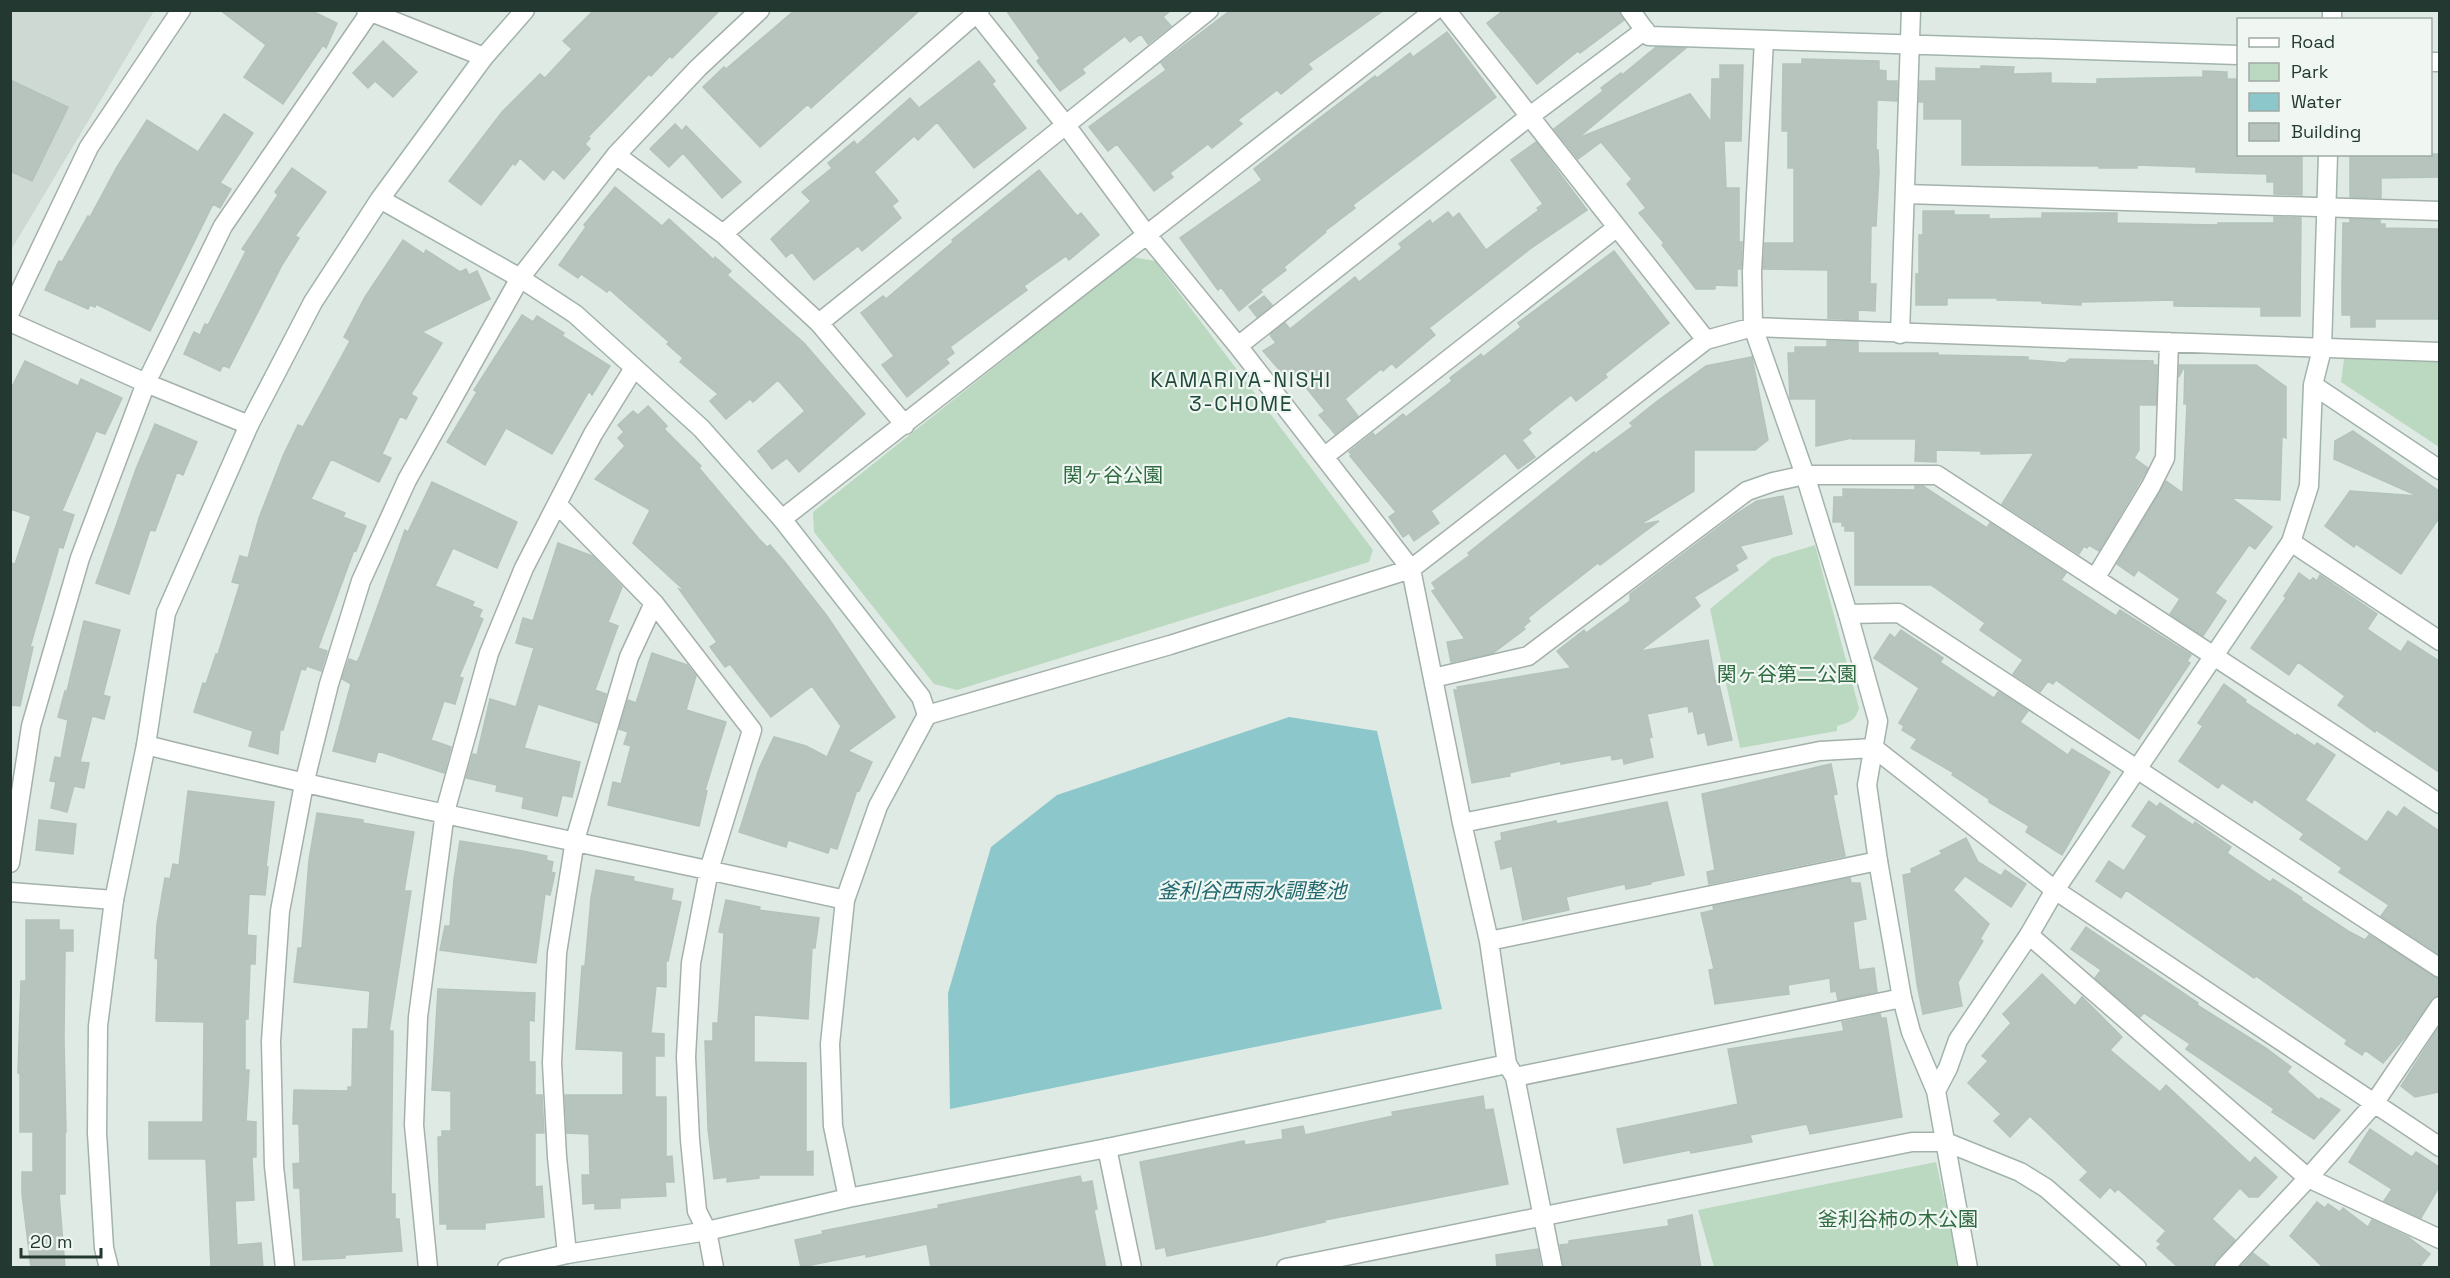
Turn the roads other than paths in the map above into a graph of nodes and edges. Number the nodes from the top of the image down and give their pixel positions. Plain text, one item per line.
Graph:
1 (181, 10) edge
2 (525, 10) edge
3 (760, 10) edge
4 (1209, 10) edge
5 (1435, 10) edge
6 (1446, 10) edge
7 (1630, 10) edge
8 (1911, 10) edge
9 (368, 11) edge
10 (977, 12) edge
11 (1645, 30) junction
12 (1764, 40) junction
13 (1911, 46) junction
14 (2237, 55) edge
15 (484, 57) junction
16 (1530, 116) junction
17 (1065, 124) junction
18 (616, 155) junction
19 (2328, 156) edge
20 (1905, 194) junction
21 (380, 199) junction
22 (2326, 207) junction
23 (2439, 211) edge
24 (1616, 228) junction
25 (723, 234) junction
26 (1147, 235) junction
27 (520, 278) junction
28 (10, 312) edge
29 (10, 322) edge
30 (819, 323) junction
31 (1753, 327) junction
32 (1900, 334) junction
33 (1706, 340) junction
34 (2169, 342) junction
35 (1238, 346) junction
36 (2322, 349) junction
37 (2439, 352) edge
38 (634, 368) junction
39 (146, 383) junction
40 (2313, 385) junction
41 (249, 425) junction
42 (905, 425) junction
43 (1325, 456) junction
44 (2439, 470) edge
45 (1805, 475) junction
46 (558, 505) junction
47 (782, 519) junction
48 (2291, 542) junction
49 (1411, 569) junction
50 (2096, 578) junction
51 (654, 603) junction
52 (1848, 614) junction
53 (2439, 641) edge
54 (2214, 656) junction
55 (1433, 678) junction
56 (927, 715) junction
57 (146, 745) junction
58 (1874, 748) junction
59 (2138, 769) junction
60 (304, 784) junction
61 (2439, 804) edge
62 (445, 812) junction
63 (1462, 823) junction
64 (575, 840) junction
65 (1878, 861) junction
66 (10, 863) edge
67 (709, 870) junction
68 (2055, 890) junction
69 (10, 892) edge
70 (114, 900) junction
71 (845, 900) junction
72 (2029, 935) junction
73 (1489, 941) junction
74 (2439, 968) edge
75 (1902, 998) junction
76 (2439, 1006) edge
77 (1511, 1070) junction
78 (1936, 1091) junction
79 (2373, 1105) junction
80 (1946, 1142) junction
81 (2439, 1147) edge
82 (1107, 1148) junction
83 (2308, 1178) junction
84 (848, 1198) junction
85 (1543, 1216) junction
86 (707, 1231) junction
87 (2439, 1239) edge
88 (567, 1254) junction
89 (109, 1268) edge
90 (285, 1268) edge
91 (428, 1268) edge
92 (507, 1268) edge
93 (714, 1268) edge
94 (1132, 1268) edge
95 (1286, 1268) edge
96 (1553, 1268) edge
97 (1968, 1268) edge
98 (2137, 1268) edge
99 (2224, 1268) edge

1 - 28 street
2 - 15 street
3 - 18 street
4 - 17 street
5 - 26 street
6 - 16 street
7 - 11 street
8 - 13 street
9 - 15 street
9 - 39 street
10 - 17 street
10 - 25 street
11 - 12 street
11 - 16 street
12 - 13 street
12 - 31 street
13 - 14 street
13 - 20 street
15 - 21 street
16 - 24 street
16 - 35 street
17 - 26 street
17 - 30 street
18 - 25 street
18 - 27 street
19 - 22 street
20 - 22 street
20 - 32 street
21 - 27 street
21 - 41 street
22 - 23 street
22 - 36 street
24 - 33 street
24 - 43 street
25 - 30 street
26 - 35 street
26 - 42 street
27 - 38 street
27 - 60 street
29 - 39 street
30 - 42 street
31 - 32 street
31 - 33 street
31 - 45 street
32 - 34 street
33 - 49 street
34 - 36 street
34 - 50 street
35 - 43 street
36 - 37 street
36 - 40 street
38 - 46 street
38 - 47 street
39 - 41 street
39 - 66 street
40 - 44 street
40 - 48 street
41 - 57 street
42 - 47 street
43 - 49 street
45 - 50 street
45 - 52 street
45 - 55 street
46 - 51 street
46 - 62 street
47 - 56 street
48 - 53 street
48 - 54 street
49 - 55 street
49 - 56 street
50 - 54 street
51 - 64 street
51 - 67 street
52 - 58 street
52 - 59 street
54 - 59 street
54 - 61 street
55 - 63 street
56 - 71 street
57 - 60 street
57 - 70 street
58 - 63 street
58 - 65 street
58 - 68 street
59 - 68 street
59 - 74 street
60 - 62 street
60 - 90 street
62 - 64 street
62 - 91 street
63 - 73 street
64 - 67 street
64 - 88 street
65 - 73 street
65 - 75 street
67 - 71 street
67 - 86 street
68 - 72 street
68 - 79 street
69 - 70 street
70 - 89 street
71 - 84 street
72 - 78 street
72 - 83 street
73 - 77 street
75 - 77 street
75 - 78 street
76 - 79 street
77 - 82 street
77 - 85 street
78 - 80 street
79 - 81 street
79 - 83 street
80 - 85 street
80 - 97 street
80 - 98 street
82 - 84 street
82 - 94 street
83 - 87 street
83 - 99 street
84 - 86 street
85 - 95 street
85 - 96 street
86 - 88 street
86 - 93 street
88 - 92 street

